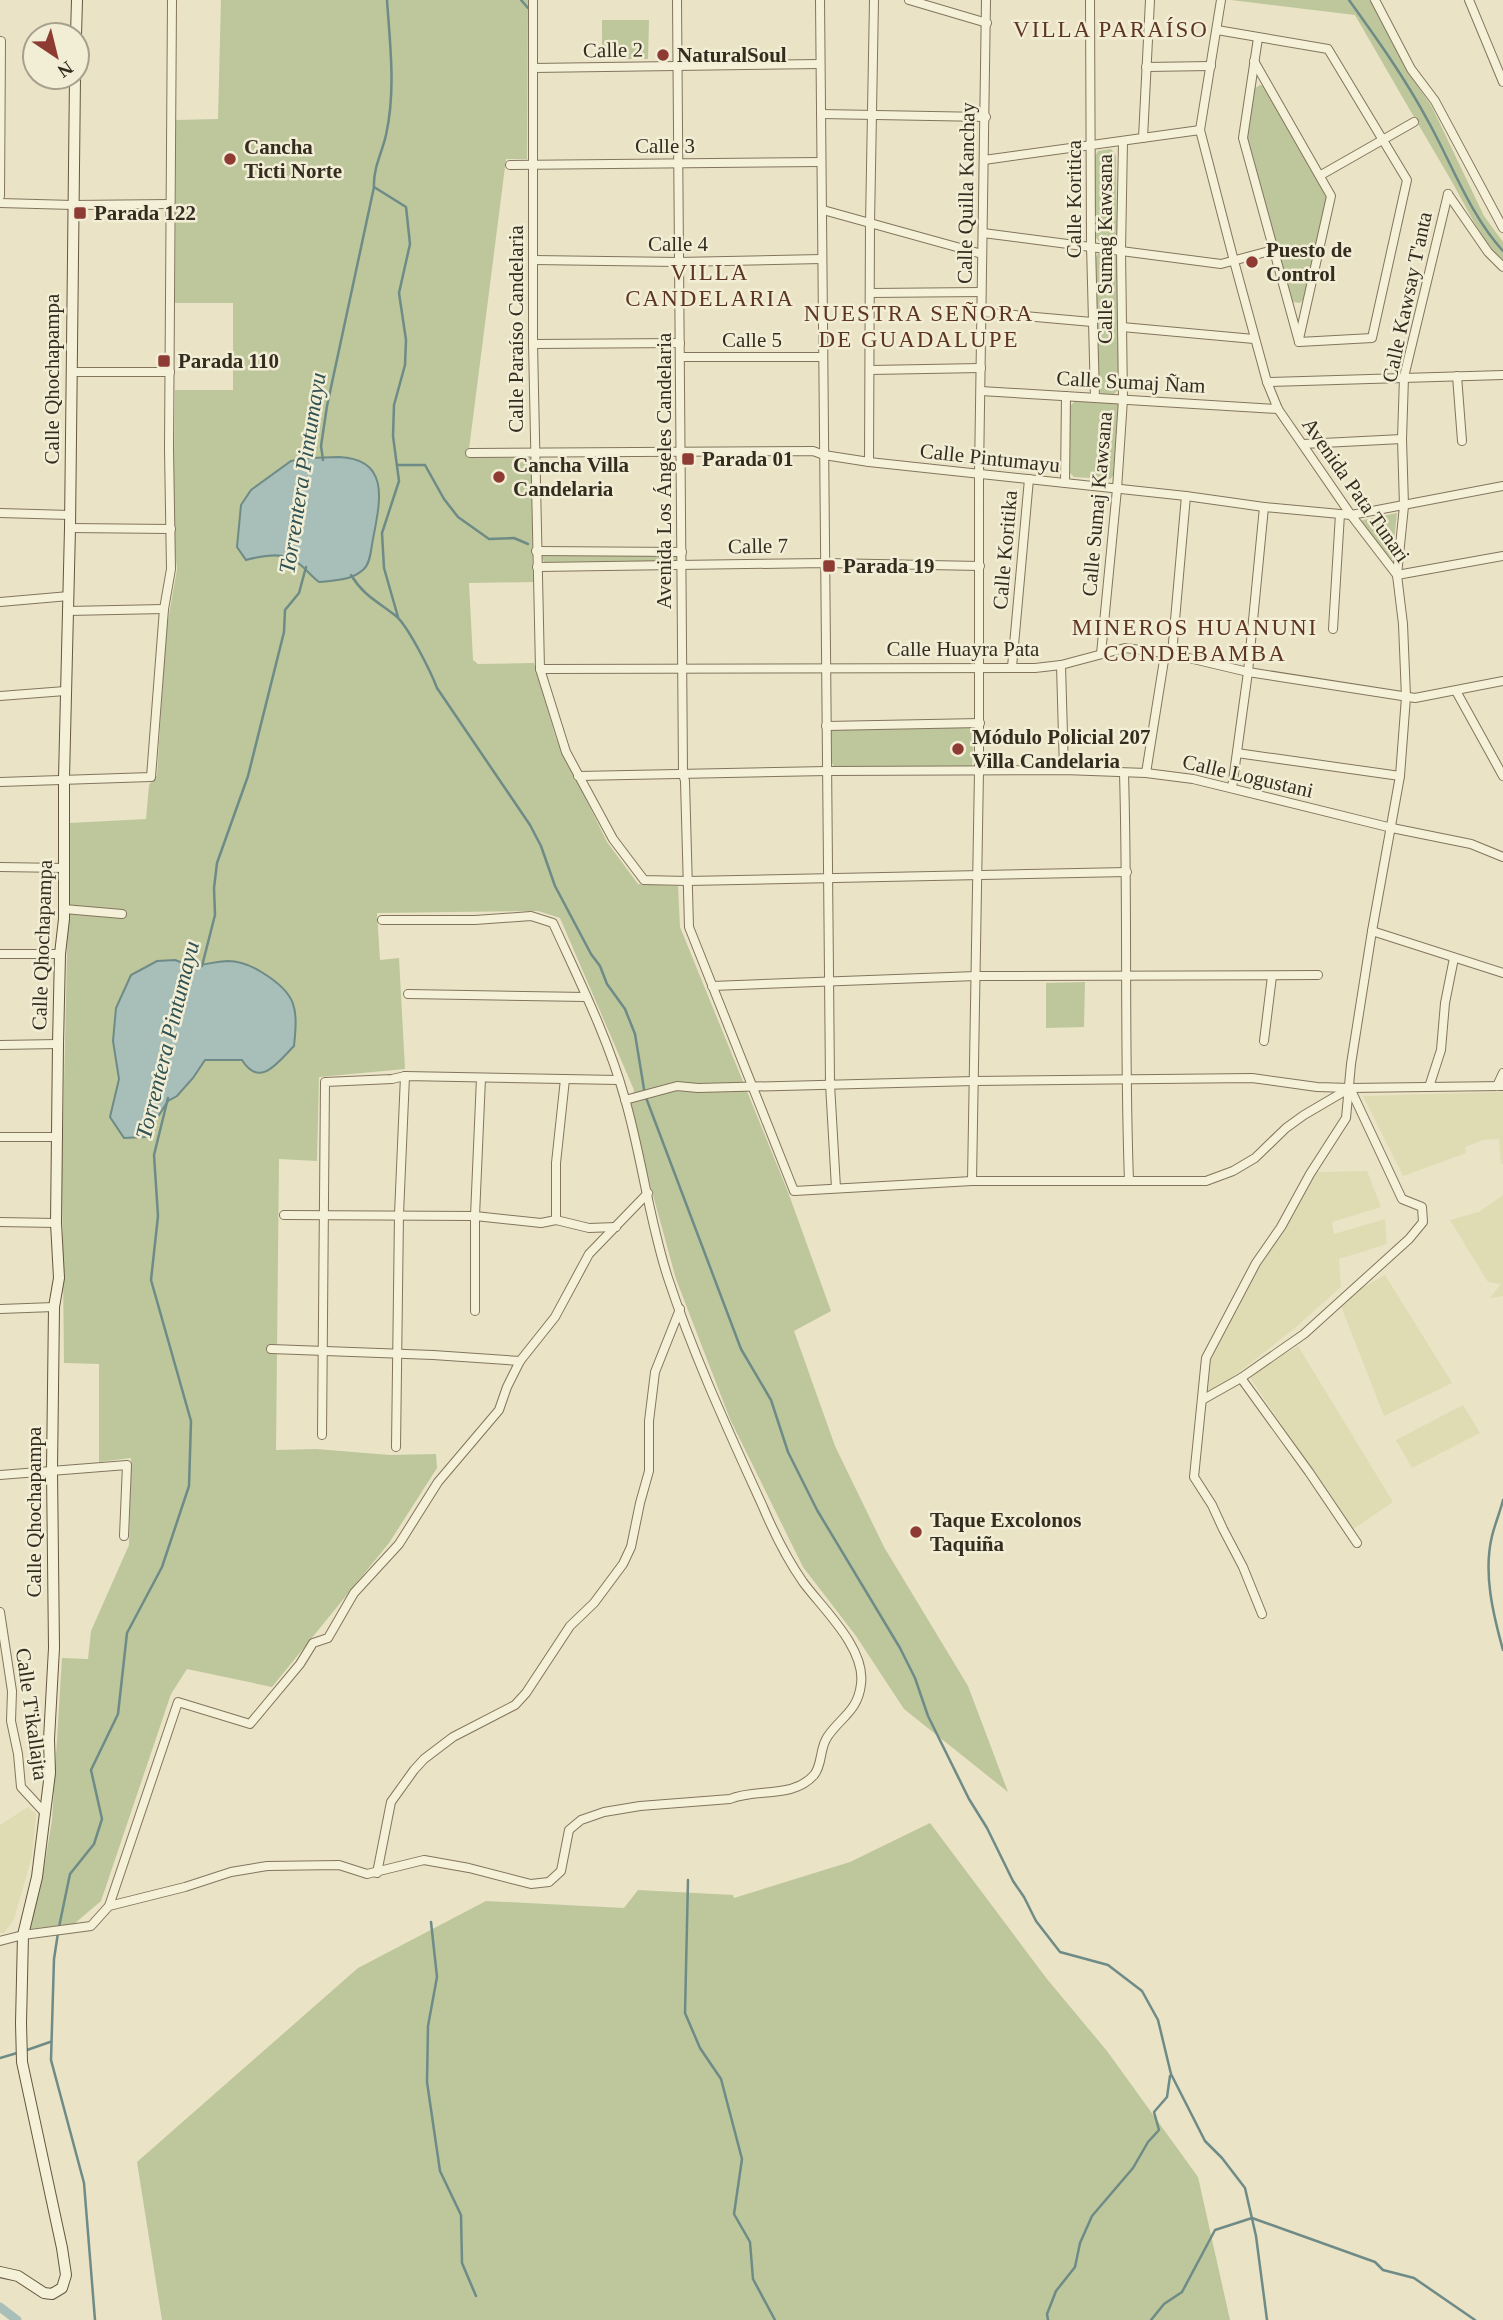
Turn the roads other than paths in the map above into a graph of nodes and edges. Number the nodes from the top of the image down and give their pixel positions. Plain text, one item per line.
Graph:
1 (77, 0) edge
2 (172, 0) edge
3 (533, 0) edge
4 (677, 0) edge
5 (820, 0) edge
6 (874, 0) edge
7 (909, 0) edge
8 (986, 0) edge
9 (1090, 0) edge
10 (1150, 0) edge
11 (1221, 0) edge
12 (1376, 0) edge
13 (1469, 0) edge
14 (76, 21) edge
15 (987, 23) junction
16 (1217, 30) junction
17 (1258, 38) junction
18 (2, 41) edge
19 (1254, 61) junction
20 (820, 64) junction
21 (1211, 65) junction
22 (678, 67) junction
23 (1146, 67) junction
24 (533, 68) junction
25 (1503, 82) edge
26 (75, 91) edge
27 (821, 114) junction
28 (873, 114) junction
29 (986, 117) junction
30 (1414, 122) dead end
31 (1200, 130) junction
32 (1143, 138) junction
33 (1384, 139) junction
34 (1123, 141) junction
35 (1091, 145) junction
36 (984, 160) junction
37 (821, 162) junction
38 (678, 163) junction
39 (533, 164) junction
40 (510, 165) dead end
41 (1321, 175) junction
42 (0, 196) edge
43 (0, 203) edge
44 (170, 204) junction
45 (73, 205) junction
46 (823, 210) junction
47 (870, 224) junction
48 (1503, 228) edge
49 (984, 233) junction
50 (1091, 246) junction
51 (1121, 250) junction
52 (1273, 250) junction
53 (982, 254) junction
54 (822, 259) junction
55 (534, 260) junction
56 (1234, 261) junction
57 (678, 262) junction
58 (1503, 267) edge
59 (981, 292) junction
60 (870, 293) junction
61 (1308, 298) junction
62 (1287, 300) junction
63 (981, 312) junction
64 (1092, 322) junction
65 (1122, 327) junction
66 (1254, 339) junction
67 (1299, 342) junction
68 (680, 343) junction
69 (533, 344) junction
70 (681, 357) junction
71 (823, 357) junction
72 (981, 368) junction
73 (870, 370) junction
74 (71, 372) junction
75 (170, 372) junction
76 (1503, 375) edge
77 (1457, 376) junction
78 (1404, 377) junction
79 (1267, 382) junction
80 (981, 391) junction
81 (1066, 396) junction
82 (1095, 397) junction
83 (1123, 399) junction
84 (1278, 409) junction
85 (1402, 439) junction
86 (1462, 441) dead end
87 (1303, 444) junction
88 (682, 451) junction
89 (470, 453) dead end
90 (535, 454) junction
91 (824, 455) junction
92 (869, 462) junction
93 (979, 474) junction
94 (1029, 479) junction
95 (1065, 483) junction
96 (1503, 486) edge
97 (1117, 489) junction
98 (1186, 496) junction
99 (1404, 506) junction
100 (1264, 507) junction
101 (0, 513) edge
102 (1340, 513) junction
103 (1351, 515) junction
104 (70, 516) junction
105 (70, 528) junction
106 (170, 529) junction
107 (536, 551) junction
108 (682, 552) junction
109 (1503, 556) edge
110 (825, 563) junction
111 (682, 565) junction
112 (980, 566) junction
113 (537, 567) junction
114 (1397, 575) junction
115 (69, 596) junction
116 (0, 602) edge
117 (164, 609) junction
118 (68, 611) junction
119 (1333, 629) dead end
120 (1101, 654) junction
121 (1168, 654) junction
122 (1061, 665) junction
123 (979, 666) junction
124 (826, 667) junction
125 (1012, 667) junction
126 (682, 668) junction
127 (540, 669) junction
128 (1248, 672) junction
129 (1503, 681) edge
130 (65, 691) junction
131 (1456, 691) junction
132 (0, 696) edge
133 (1406, 697) junction
134 (979, 723) junction
135 (826, 726) junction
136 (1237, 752) junction
137 (1064, 770) junction
138 (827, 771) junction
139 (979, 771) junction
140 (1502, 772) edge
141 (1124, 773) junction
142 (1146, 773) junction
143 (683, 774) junction
144 (578, 776) junction
145 (1400, 776) junction
146 (64, 778) junction
147 (0, 782) edge
148 (1232, 788) junction
149 (1392, 828) junction
150 (1503, 858) edge
151 (0, 867) edge
152 (64, 867) junction
153 (1127, 872) junction
154 (977, 874) junction
155 (828, 877) junction
156 (687, 881) junction
157 (64, 909) junction
158 (122, 914) dead end
159 (382, 920) dead end
160 (1372, 932) junction
161 (0, 954) edge
162 (60, 954) junction
163 (1454, 958) junction
164 (1503, 973) edge
165 (1318, 975) dead end
166 (976, 976) junction
167 (1127, 976) junction
168 (1272, 976) junction
169 (829, 982) junction
170 (712, 986) junction
171 (408, 994) dead end
172 (586, 997) junction
173 (1264, 1041) dead end
174 (58, 1044) junction
175 (0, 1045) edge
176 (1503, 1073) edge
177 (405, 1076) junction
178 (481, 1078) junction
179 (565, 1079) junction
180 (1125, 1079) junction
181 (619, 1080) junction
182 (974, 1081) junction
183 (830, 1084) junction
184 (753, 1086) junction
185 (1500, 1086) edge
186 (1429, 1087) junction
187 (1350, 1088) junction
188 (625, 1100) junction
189 (0, 1137) edge
190 (58, 1137) junction
191 (972, 1181) junction
192 (1129, 1181) junction
193 (836, 1188) junction
194 (648, 1193) junction
195 (399, 1214) junction
196 (284, 1215) dead end
197 (323, 1216) junction
198 (475, 1216) junction
199 (556, 1220) junction
200 (0, 1222) edge
201 (56, 1223) junction
202 (616, 1227) junction
203 (54, 1307) junction
204 (680, 1308) junction
205 (0, 1309) edge
206 (475, 1311) dead end
207 (271, 1349) dead end
208 (321, 1350) junction
209 (397, 1354) junction
210 (520, 1361) junction
211 (1241, 1378) junction
212 (1202, 1400) junction
213 (322, 1435) dead end
214 (396, 1447) dead end
215 (52, 1470) junction
216 (0, 1475) edge
217 (124, 1536) dead end
218 (1357, 1543) dead end
219 (0, 1612) edge
220 (1262, 1615) dead end
221 (45, 1813) junction
222 (377, 1873) junction
223 (109, 1906) junction
224 (29, 1934) junction
225 (0, 1941) edge
226 (0, 2272) edge

1 - 14 street
2 - 44 street
3 - 24 street, Calle Paraíso Candelaria
4 - 22 street, Avenida Los Ángeles Candelaria
5 - 20 street
6 - 28 street
7 - 15 street
8 - 15 street, Calle Quilla Kanchay
9 - 35 street, Calle Koritica
10 - 23 street, Calle Sumag Kawsana
11 - 16 street
12 - 48 street
13 - 25 street
15 - 29 street, Calle Quilla Kanchay
16 - 17 street
16 - 21 street
17 - 19 street
17 - 33 street
18 - 42 street
19 - 41 street
19 - 52 street
20 - 22 street, Calle 2
20 - 27 street
21 - 23 street
21 - 31 street
22 - 24 street, Calle 2
22 - 38 street, Avenida Los Ángeles Candelaria
23 - 32 street, Calle Sumag Kawsana
24 - 39 street, Calle Paraíso Candelaria
26 - 45 street, Calle Qhochapampa
27 - 28 street
27 - 37 street
28 - 29 street
28 - 47 street
29 - 36 street, Calle Quilla Kanchay
30 - 33 street
31 - 32 street
31 - 56 street, Avenida Pata Tunari
32 - 34 street
33 - 41 street
33 - 67 street
34 - 35 street
34 - 51 street, Calle Sumag Kawsana
35 - 36 street
35 - 50 street, Calle Koritica
36 - 49 street, Calle Quilla Kanchay
37 - 38 street, Calle 3
37 - 46 street
38 - 39 street, Calle 3
38 - 57 street, Avenida Los Ángeles Candelaria
39 - 40 street, Calle 3
39 - 55 street, Calle Paraíso Candelaria
41 - 61 street
43 - 45 street
44 - 45 street
44 - 75 street
45 - 74 street, Calle Qhochapampa
46 - 47 street
46 - 54 street
47 - 53 street
47 - 60 street
49 - 50 street
49 - 53 street, Calle Quilla Kanchay
50 - 51 street
50 - 64 street, Calle Koritica
51 - 56 street
51 - 65 street, Calle Sumag Kawsana
52 - 56 street
52 - 62 street
53 - 59 street, Calle Quilla Kanchay
54 - 57 street, Calle 4
54 - 71 street
55 - 57 street, Calle 4
55 - 69 street, Calle Paraíso Candelaria
56 - 66 street, Avenida Pata Tunari
57 - 68 street, Avenida Los Ángeles Candelaria
58 - 78 street, Calle Kawsay T'anta
59 - 60 street
59 - 63 street, Calle Quilla Kanchay
60 - 73 street
61 - 62 street
61 - 67 street
62 - 67 street
63 - 64 street
63 - 72 street, Calle Quilla Kanchay
64 - 82 street, Calle Koritica
65 - 66 street
65 - 83 street, Calle Sumag Kawsana
66 - 79 street, Avenida Pata Tunari
68 - 69 street
68 - 70 street, Avenida Los Ángeles Candelaria
69 - 90 street, Calle Paraíso Candelaria
70 - 71 street, Calle 5
70 - 88 street, Avenida Los Ángeles Candelaria
71 - 91 street
72 - 73 street
72 - 80 street, Calle Quilla Kanchay
73 - 92 street
74 - 75 street
74 - 104 street, Calle Qhochapampa
75 - 106 street
76 - 77 street
77 - 78 street
77 - 86 street
78 - 79 street
78 - 85 street, Calle Kawsay T'anta
79 - 84 street, Avenida Pata Tunari
80 - 81 street, Calle Sumaj Ñam
80 - 93 street, Calle Quilla Kanchay
81 - 82 street, Calle Sumaj Ñam
81 - 95 street, Calle Sumaj Kawsana
82 - 83 street, Calle Sumaj Ñam
83 - 84 street, Calle Sumaj Ñam
83 - 97 street, Calle Sumaj Kawsana
84 - 87 street, Avenida Pata Tunari
85 - 87 street
85 - 99 street, Calle Kawsay T'anta
87 - 103 street, Avenida Pata Tunari
88 - 90 street, Calle Pintumayu
88 - 91 street, Calle Pintumayu
88 - 108 street, Avenida Los Ángeles Candelaria
89 - 90 street, Calle Pintumayu
90 - 107 street, Calle Paraíso Candelaria
91 - 92 street, Calle Pintumayu
91 - 110 street
92 - 93 street, Calle Pintumayu
93 - 94 street, Calle Pintumayu
93 - 112 street, Calle Quilla Kanchay
94 - 95 street, Calle Pintumayu
94 - 125 street, Calle Koritika
95 - 97 street, Calle Pintumayu
96 - 99 street, Calle Pintumayu
97 - 98 street, Calle Pintumayu
97 - 120 street, Calle Sumaj Kawsana
98 - 100 street, Calle Pintumayu
98 - 121 street
99 - 103 street, Calle Pintumayu
99 - 114 street, Calle Kawsay T'anta
100 - 102 street, Calle Pintumayu
100 - 128 street
101 - 104 street
102 - 103 street, Calle Pintumayu
102 - 119 street
103 - 114 street, Avenida Pata Tunari
104 - 105 street, Calle Qhochapampa
105 - 106 street
105 - 115 street, Calle Qhochapampa
106 - 117 street
107 - 108 street
107 - 113 street, Calle Paraíso Candelaria
108 - 111 street, Avenida Los Ángeles Candelaria
109 - 114 street
110 - 111 street, Calle 7
110 - 112 street, Calle 7
110 - 124 street
111 - 113 street, Calle 7
111 - 126 street, Avenida Los Ángeles Candelaria
112 - 123 street, Calle Quilla Kanchay
113 - 127 street, Calle Paraíso Candelaria
114 - 133 street, Avenida Pata Tunari
115 - 116 street
115 - 118 street, Calle Qhochapampa
117 - 118 street
117 - 146 street
118 - 130 street, Calle Qhochapampa
120 - 121 street, Calle Huayra Pata
120 - 122 street, Calle Huayra Pata
121 - 128 street, Calle Huayra Pata
121 - 142 street
122 - 125 street, Calle Huayra Pata
122 - 137 street
123 - 124 street, Calle Huayra Pata
123 - 125 street, Calle Huayra Pata
123 - 134 street, Calle Quilla Kanchay
124 - 126 street, Calle Huayra Pata
124 - 135 street
126 - 127 street, Calle Huayra Pata
126 - 143 street, Avenida Los Ángeles Candelaria
127 - 144 street, Calle Paraíso Candelaria
128 - 133 street, Calle Huayra Pata
128 - 136 street
129 - 131 street, Calle Huayra Pata
130 - 132 street
130 - 146 street, Calle Qhochapampa
131 - 133 street, Calle Huayra Pata
131 - 140 street
133 - 145 street, Avenida Pata Tunari
134 - 135 street
134 - 139 street, Calle Quilla Kanchay
135 - 138 street
136 - 145 street
136 - 148 street
137 - 139 street, Calle Logustani
137 - 141 street, Calle Logustani
138 - 139 street, Calle Logustani
138 - 143 street, Calle Logustani
138 - 155 street
139 - 154 street, Calle Quilla Kanchay
141 - 142 street, Calle Logustani
141 - 153 street
142 - 148 street, Calle Logustani
143 - 144 street, Calle Logustani
143 - 156 street, Avenida Los Ángeles Candelaria
144 - 156 street, Calle Paraíso Candelaria
145 - 149 street, Avenida Pata Tunari
146 - 147 street
146 - 152 street, Calle Qhochapampa
148 - 149 street, Calle Logustani
149 - 150 street, Calle Logustani
149 - 160 street, Avenida Pata Tunari
151 - 152 street
152 - 157 street, Calle Qhochapampa
153 - 154 street
153 - 167 street
154 - 155 street
154 - 166 street, Calle Quilla Kanchay
155 - 156 street
155 - 169 street
156 - 170 street, Avenida Los Ángeles Candelaria
157 - 158 street
157 - 162 street, Calle Qhochapampa
159 - 172 street
160 - 163 street
160 - 187 street, Avenida Pata Tunari
161 - 162 street
162 - 174 street, Calle Qhochapampa
163 - 164 street
163 - 186 street
165 - 168 street
166 - 167 street
166 - 169 street
166 - 182 street, Calle Quilla Kanchay
167 - 168 street
167 - 180 street
168 - 173 street
169 - 170 street
169 - 183 street
170 - 184 street, Avenida Los Ángeles Candelaria
171 - 172 street
172 - 181 street
174 - 175 street
174 - 190 street, Calle Qhochapampa
176 - 185 street
177 - 178 street
177 - 195 street
177 - 197 street
178 - 179 street
178 - 198 street
179 - 181 street
179 - 199 street
180 - 182 street
180 - 187 street
180 - 192 street
181 - 188 street
182 - 183 street
182 - 191 street, Calle Quilla Kanchay
183 - 184 street
183 - 193 street
184 - 188 street
184 - 193 street, Avenida Los Ángeles Candelaria
185 - 186 street
186 - 187 street
187 - 192 street
187 - 211 street
187 - 212 street, Avenida Pata Tunari
188 - 194 street
189 - 190 street
190 - 201 street, Calle Qhochapampa
191 - 192 street
191 - 193 street
194 - 202 street
194 - 204 street
195 - 197 street
195 - 198 street
195 - 209 street
196 - 197 street
197 - 208 street
198 - 199 street
198 - 206 street
199 - 202 street
200 - 201 street
201 - 203 street, Calle Qhochapampa
202 - 210 street
203 - 205 street
203 - 215 street, Calle Qhochapampa
204 - 222 street
204 - 222 street
207 - 208 street
208 - 209 street
208 - 213 street
209 - 210 street
209 - 214 street
210 - 223 street
211 - 212 street
211 - 218 street
212 - 220 street, Avenida Pata Tunari
215 - 216 street
215 - 217 street
215 - 221 street, Calle Qhochapampa
219 - 221 street, Calle T'ikallajta
221 - 224 street, Calle Qhochapampa
222 - 223 street
223 - 224 street
224 - 225 street
224 - 226 street, Calle Qhochapampa

